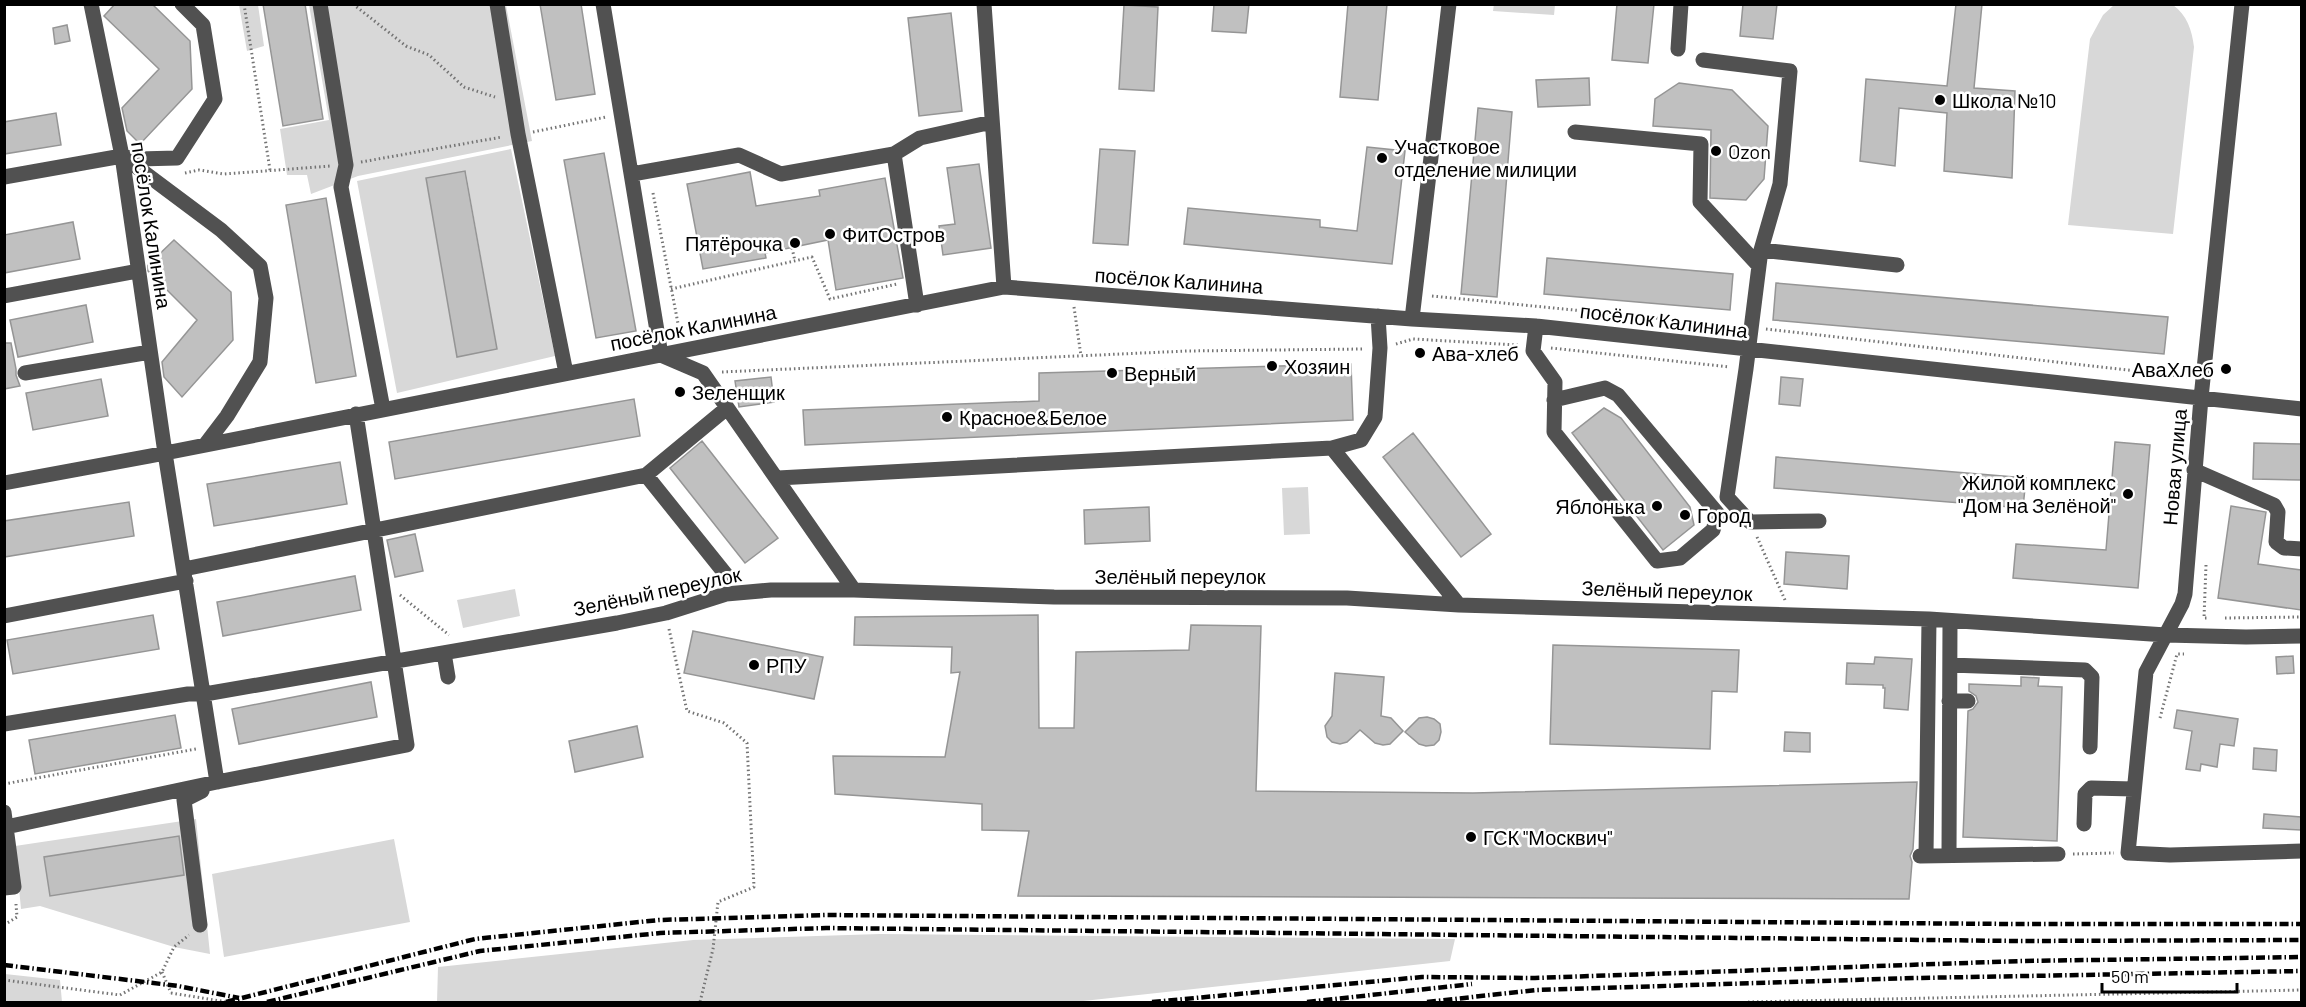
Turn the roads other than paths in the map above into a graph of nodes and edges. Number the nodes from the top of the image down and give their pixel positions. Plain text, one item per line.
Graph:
1 (92, 4) edge
2 (182, 4) edge
3 (320, 4) edge
4 (497, 4) edge
5 (603, 4) edge
6 (984, 4) edge
7 (1449, 4) edge
8 (1681, 4) edge
9 (2242, 4) edge
10 (1677, 50) dead end
11 (1703, 60) dead end
12 (992, 122) junction
13 (1575, 132) dead end
14 (894, 154) junction
15 (122, 156) junction
16 (632, 174) junction
17 (4, 177) edge
18 (1761, 250) junction
19 (1897, 265) dead end
20 (1759, 266) junction
21 (138, 271) junction
22 (1004, 287) junction
23 (4, 296) edge
24 (917, 304) junction
25 (1378, 316) junction
26 (1412, 319) junction
27 (1536, 327) junction
28 (1748, 351) junction
29 (150, 352) junction
30 (661, 355) junction
31 (567, 373) junction
32 (25, 374) dead end
33 (2201, 398) junction
34 (1554, 400) junction
35 (727, 408) junction
36 (383, 409) junction
37 (2301, 409) edge
38 (356, 414) junction
39 (205, 445) junction
40 (1332, 448) junction
41 (165, 453) junction
42 (2194, 470) junction
43 (646, 475) junction
44 (778, 478) junction
45 (4, 483) edge
46 (1819, 521) dead end
47 (375, 530) junction
48 (2301, 549) edge
49 (185, 575) junction
50 (727, 576) dead end
51 (854, 590) junction
52 (1459, 605) junction
53 (4, 615) edge
54 (1929, 619) junction
55 (1950, 621) junction
56 (2166, 635) junction
57 (2301, 636) edge
58 (444, 653) junction
59 (395, 661) junction
60 (1950, 665) junction
61 (448, 676) dead end
62 (204, 694) junction
63 (1949, 700) junction
64 (1968, 701) dead end
65 (4, 724) edge
66 (2090, 747) dead end
67 (218, 782) junction
68 (2134, 789) junction
69 (5, 820) edge
70 (2084, 824) dead end
71 (2301, 851) edge
72 (2058, 854) road end
73 (1949, 855) junction
74 (9, 888) edge
75 (200, 925) dead end

1 - 15 street, посёлок Калинина
2 - 15 street
3 - 36 street
4 - 31 street
5 - 16 street
6 - 12 street
7 - 26 street
8 - 10 street
9 - 33 street, Новая улица
11 - 18 street
12 - 14 street
12 - 22 street
13 - 20 street
14 - 16 street
14 - 24 street
15 - 17 street
15 - 21 street, посёлок Калинина
15 - 39 street
16 - 30 street
18 - 19 street
18 - 20 street
20 - 28 street
21 - 23 street
21 - 29 street, посёлок Калинина
22 - 24 street, посёлок Калинина
22 - 25 street, посёлок Калинина
24 - 30 street, посёлок Калинина
25 - 26 street, посёлок Калинина
25 - 40 street
26 - 27 street, посёлок Калинина
27 - 28 street, посёлок Калинина
27 - 34 street
28 - 33 street, посёлок Калинина
28 - 46 street
29 - 32 street
29 - 41 street, посёлок Калинина
30 - 31 street, посёлок Калинина
30 - 35 street
31 - 36 street, посёлок Калинина
33 - 37 street, посёлок Калинина
33 - 42 street, Новая улица
34 - 34 street
35 - 43 street
35 - 44 street
36 - 38 street, посёлок Калинина
38 - 39 street, посёлок Калинина
38 - 47 street
39 - 41 street, посёлок Калинина
40 - 44 street
40 - 52 street
41 - 45 street
41 - 49 street, посёлок Калинина
42 - 48 street
42 - 56 street, Новая улица
43 - 47 street
43 - 50 street
44 - 51 street
47 - 49 street
47 - 59 street
49 - 53 street
49 - 62 street, посёлок Калинина
51 - 52 street, Зелёный переулок
51 - 58 street, Зелёный переулок
52 - 54 street, Зелёный переулок
54 - 55 street, Зелёный переулок
54 - 73 street
55 - 56 street, Зелёный переулок
55 - 60 street
56 - 57 street, Зелёный переулок
56 - 68 street, Новая улица
58 - 59 street, Зелёный переулок
58 - 61 street
59 - 62 street, Зелёный переулок
59 - 67 street
60 - 63 street
60 - 66 street
62 - 65 street, Зелёный переулок
62 - 67 street, посёлок Калинина
63 - 64 street
63 - 73 street
67 - 69 street
67 - 75 street
68 - 70 street
68 - 71 street, Новая улица
69 - 74 street
72 - 73 street

